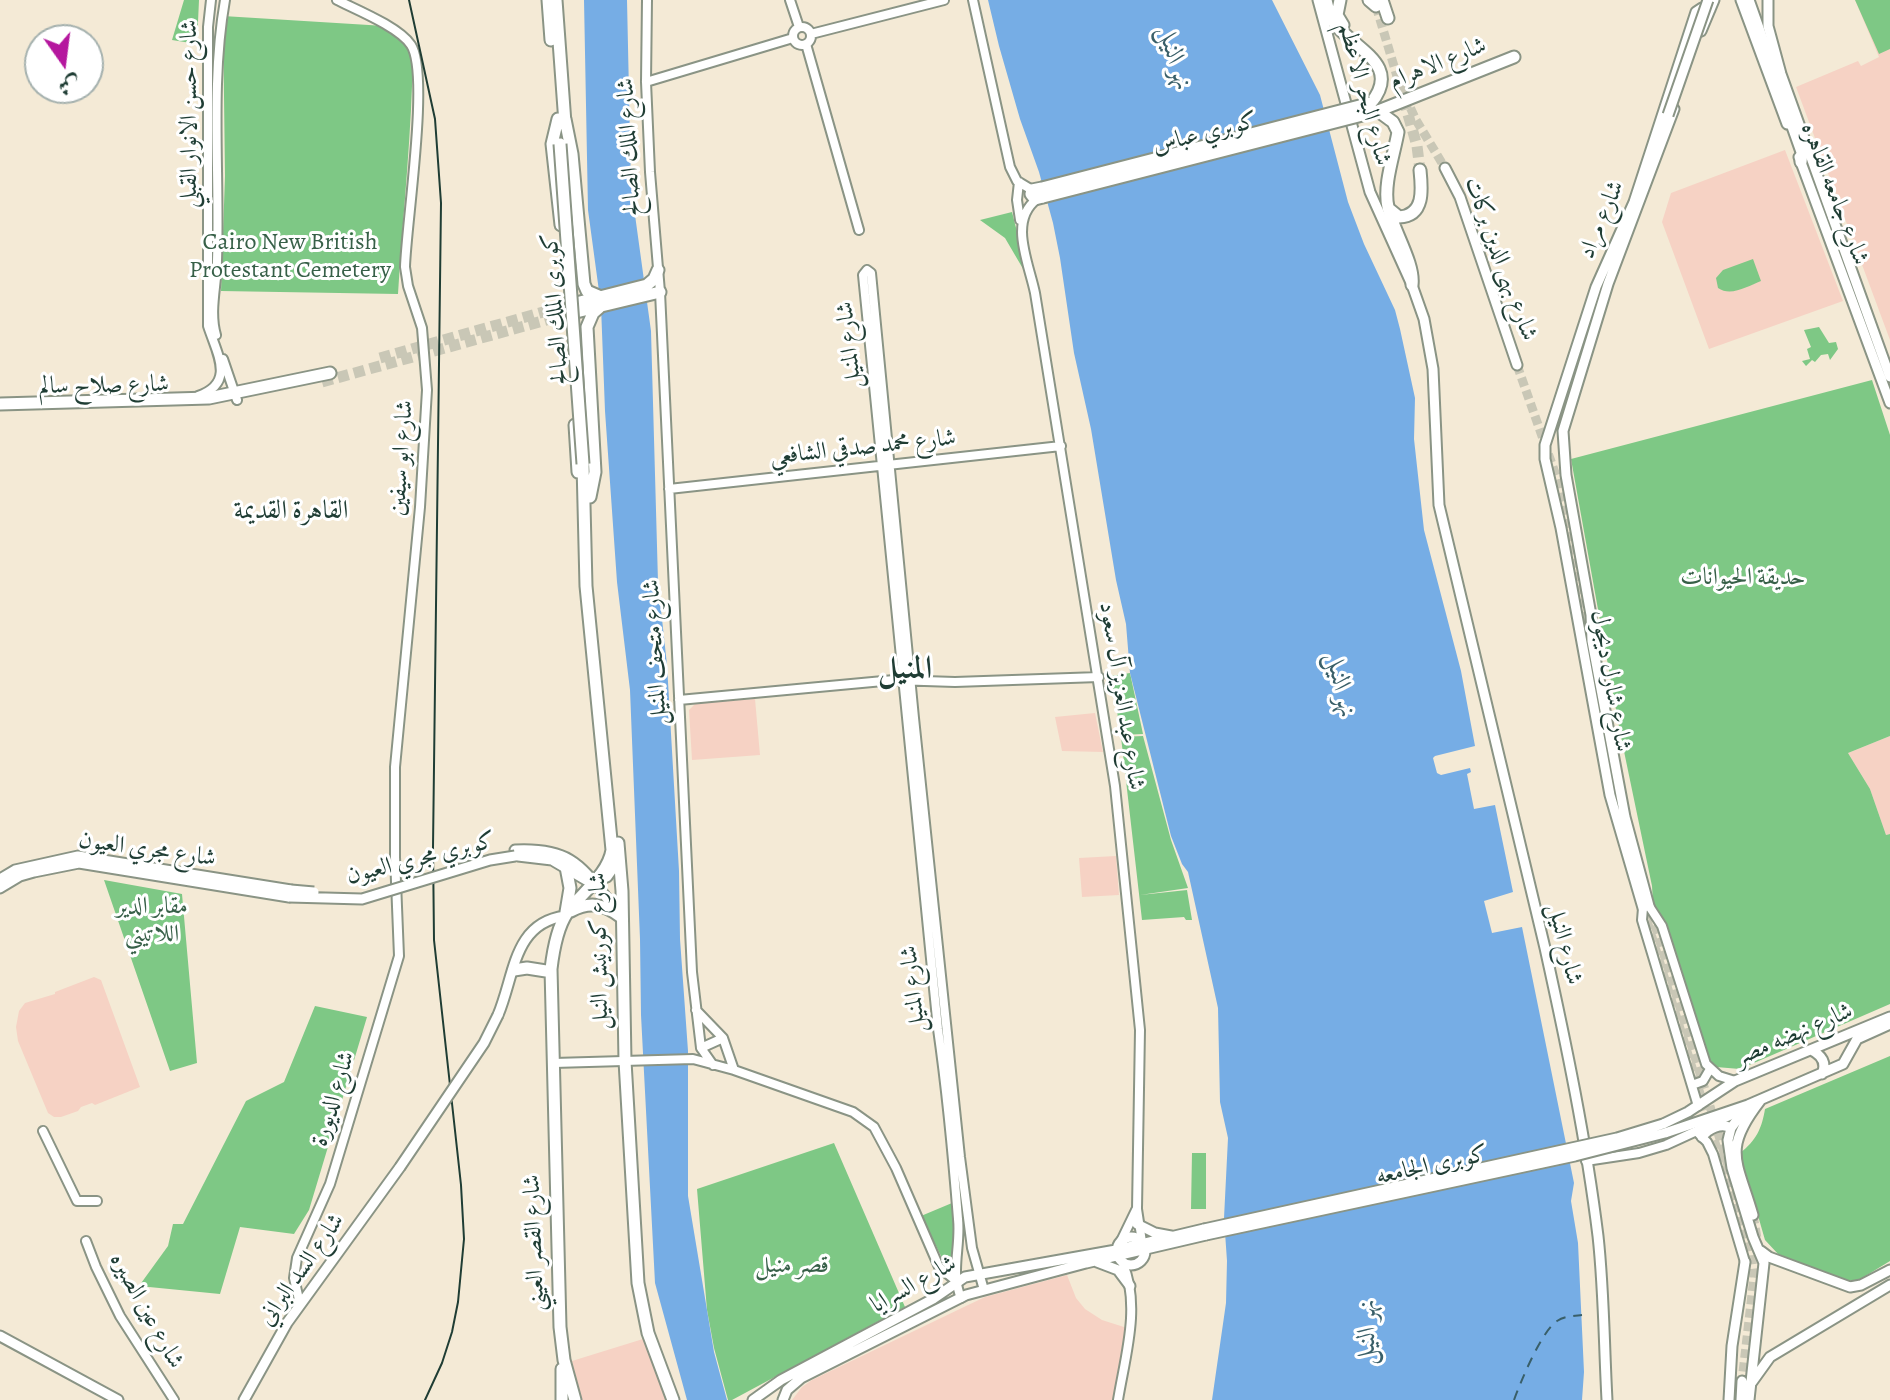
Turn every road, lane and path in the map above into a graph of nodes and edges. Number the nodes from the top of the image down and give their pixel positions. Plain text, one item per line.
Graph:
1 (225, 0) edge
2 (337, 0) edge
3 (548, 0) edge
4 (556, 0) edge
5 (647, 0) edge
6 (790, 0) edge
7 (944, 0) edge
8 (973, 0) edge
9 (1318, 0) edge
10 (1326, 0) edge
11 (1340, 0) edge
12 (1741, 0) edge
13 (1748, 0) edge
14 (1768, 0) edge
15 (1375, 2) edge
16 (1711, 3) edge
17 (210, 4) edge
18 (223, 10) junction
19 (1388, 18) dead end
20 (799, 27) junction
21 (811, 34) junction
22 (793, 38) junction
23 (806, 44) junction
24 (1366, 53) junction
25 (1514, 57) dead end
26 (646, 82) junction
27 (1375, 107) junction
28 (561, 119) junction
29 (1801, 162) junction
30 (1445, 168) tunnel mouth
31 (1420, 170) tunnel mouth
32 (1019, 182) junction
33 (1039, 193) junction
34 (1388, 208) junction
35 (1021, 224) junction
36 (859, 230) dead end
37 (582, 269) junction
38 (565, 270) junction
39 (658, 270) joint
40 (1412, 285) junction
41 (650, 290) junction
42 (596, 304) junction
43 (568, 310) junction
44 (588, 346) junction
45 (571, 349) junction
46 (1517, 365) tunnel mouth
47 (1890, 377) edge
48 (236, 397) junction
49 (189, 399) junction
50 (209, 402) junction
51 (1890, 403) edge
52 (0, 404) edge
53 (0, 411) edge
54 (1549, 427) junction
55 (1563, 431) junction
56 (1061, 446) junction
57 (1563, 455) joint
58 (1545, 459) joint
59 (886, 466) junction
60 (1566, 475) junction
61 (1550, 478) junction
62 (669, 489) junction
63 (587, 494) junction
64 (1439, 505) joint
65 (1099, 677) junction
66 (907, 681) junction
67 (679, 700) junction
68 (515, 853) junction
69 (619, 859) junction
70 (566, 867) junction
71 (0, 879) edge
72 (595, 880) junction
73 (0, 888) edge
74 (290, 893) junction
75 (397, 902) joint
76 (1646, 907) junction
77 (621, 916) junction
78 (564, 919) junction
79 (514, 970) junction
80 (546, 971) junction
81 (695, 1010) junction
82 (1890, 1017) edge
83 (1890, 1024) edge
84 (723, 1038) junction
85 (701, 1048) junction
86 (1811, 1050) junction
87 (625, 1061) junction
88 (554, 1063) junction
89 (713, 1065) junction
90 (1710, 1069) junction
91 (734, 1070) junction
92 (1822, 1074) junction
93 (1735, 1081) junction
94 (1692, 1085) junction
95 (1761, 1100) junction
96 (1748, 1105) junction
97 (1698, 1106) junction
98 (555, 1125) junction
99 (1731, 1128) junction
100 (1664, 1129) junction
101 (43, 1131) dead end
102 (1699, 1134) junction
103 (1586, 1161) junction
104 (97, 1201) dead end
105 (1137, 1209) junction
106 (1753, 1215) tunnel mouth
107 (1137, 1224) junction
108 (1205, 1232) junction
109 (1174, 1236) junction
110 (86, 1241) dead end
111 (1143, 1246) junction
112 (959, 1248) junction
113 (972, 1248) junction
114 (1758, 1249) junction
115 (1119, 1253) junction
116 (1093, 1261) junction
117 (1745, 1262) joint
118 (1890, 1272) edge
119 (980, 1273) junction
120 (955, 1281) junction
121 (1890, 1285) edge
122 (1130, 1286) junction
123 (984, 1290) junction
124 (961, 1298) junction
125 (300, 1304) junction
126 (0, 1336) edge
127 (564, 1360) junction
128 (1746, 1382) junction
129 (118, 1400) edge
130 (174, 1400) edge
131 (244, 1400) edge
132 (562, 1400) edge
133 (575, 1400) edge
134 (673, 1400) edge
135 (753, 1400) edge
136 (783, 1400) edge
137 (1118, 1400) edge
138 (1607, 1400) edge
139 (1729, 1400) edge
140 (1741, 1400) edge
141 (1749, 1400) edge

1 - 18 street, شارع حسن الانوار القبلي
2 - 75 street, شارع ابو سيفين
3 - 28 highway
4 - 28 highway
5 - 26 street, شارع الملك الصالح
6 - 20 street
7 - 21 street
8 - 32 street
9 - 40 main road, شارع البحر الاعظم
10 - 24 highway
11 - 24 highway
12 - 29 main road, شارع جامعه القاهره
13 - 29 highway
14 - 47 main road, شارع جامعه القاهره
15 - 19 highway
16 - 54 main road, شارع مراد, bridge
16 - 55 main road, شارع مراد
17 - 18 street
17 - 49 street, شارع حسن الانوار القبلي
18 - 48 street, شارع حسن الانوار القبلي
20 - 21 street
20 - 22 street
21 - 23 street
22 - 23 street
22 - 26 street
23 - 36 street
24 - 27 highway
25 - 27 highway, شارع الاهرام
26 - 39 street, شارع الملك الصالح
27 - 33 highway, كوبري عباس, bridge
27 - 34 highway
28 - 37 highway
28 - 38 highway
28 - 63 highway, كوبرى الملك الصالح, bridge
29 - 51 main road, شارع جامعه القاهره
30 - 46 main road, شارع بهى الدين بركات
31 - 34 highway
32 - 33 street
32 - 35 street, شارع عبد العزيز آل سعود
33 - 35 street
34 - 40 highway
35 - 56 street, شارع عبد العزيز آل سعود
37 - 38 highway
37 - 42 highway
38 - 43 highway
39 - 41 highway
40 - 64 main road, شارع البحر الاعظم
41 - 42 highway
41 - 62 street, شارع متحف المنيل
42 - 43 highway
42 - 44 highway
43 - 45 highway
44 - 45 highway
44 - 63 highway
45 - 63 highway
48 - 48 highway
48 - 50 highway
49 - 50 highway, شارع صلاح سالم
49 - 52 highway, شارع صلاح سالم
50 - 53 highway, شارع صلاح سالم
54 - 55 main road
54 - 58 main road, شارع مراد
55 - 57 main road, شارع مراد
56 - 59 street, شارع محمد صدقي الشافعي
56 - 65 street, شارع عبد العزيز آل سعود
57 - 60 main road, شارع شارل ديجول
58 - 61 main road, شارع شارل ديجول
59 - 59 street, شارع المنيل
59 - 62 street, شارع محمد صدقي الشافعي
59 - 66 street, شارع المنيل
60 - 61 main road
60 - 76 main road, شارع شارل ديجول
61 - 76 main road, شارع شارل ديجول
62 - 67 street, شارع متحف المنيل
63 - 69 highway, شارع كورنيش النيل
63 - 72 highway, شارع كورنيش النيل
64 - 103 main road, شارع النيل
65 - 66 street
65 - 105 street, شارع عبد العزيز آل سعود
66 - 67 street
66 - 112 street, شارع المنيل
66 - 113 street, شارع المنيل
67 - 81 street, شارع متحف المنيل
68 - 70 main road
68 - 72 main road
68 - 74 main road, كوبري مجري العيون, bridge
69 - 72 main road
69 - 77 highway, شارع كورنيش النيل
70 - 72 main road
70 - 78 highway
71 - 74 main road, شارع مجري العيون
72 - 77 main road
72 - 78 highway, شارع القصر العيني
73 - 74 main road, شارع مجري العيون
75 - 125 street, شارع الديورة
76 - 90 street
76 - 94 street
77 - 78 highway
77 - 87 highway, شارع كورنيش النيل
78 - 79 main road
78 - 80 highway, شارع القصر العيني
78 - 88 highway, شارع القصر العيني
79 - 80 highway
79 - 125 main road, شارع السد البراني, bridge
80 - 98 highway, شارع القصر العيني
81 - 84 street
81 - 85 street, شارع متحف المنيل
82 - 86 main road, شارع نهضه مصر
83 - 92 main road, شارع نهضه مصر
84 - 85 street
84 - 91 street
85 - 89 street, شارع متحف المنيل
86 - 92 main road
86 - 93 main road, شارع نهضه مصر
87 - 88 street
87 - 89 street
87 - 134 highway, شارع كورنيش النيل
88 - 98 highway, شارع القصر العيني
89 - 91 street
90 - 93 street
90 - 94 street
91 - 120 street
92 - 95 main road, شارع نهضه مصر
93 - 97 main road, شارع نهضه مصر
94 - 97 street
95 - 96 main road, شارع نهضه مصر
95 - 106 main road
96 - 99 main road
96 - 100 main road, شارع نهضه مصر
96 - 102 street
97 - 100 main road, شارع نهضه مصر
98 - 127 highway, شارع القصر العيني
99 - 102 main road
99 - 114 main road
100 - 108 main road, كوبرى الجامعه, bridge
101 - 104 street
102 - 103 street
102 - 117 street
103 - 138 main road, شارع النيل
105 - 107 street, شارع عبد العزيز آل سعود
105 - 115 street, شارع عبد العزيز آل سعود
107 - 109 main road
107 - 111 street, شارع عبد العزيز آل سعود
108 - 109 main road, شارع السرايا
108 - 111 main road, شارع السرايا
109 - 111 main road, شارع السرايا
110 - 130 street, شارع عين الصيره
111 - 115 main road, شارع السرايا
111 - 115 main road
112 - 113 street
112 - 120 street, شارع المنيل
113 - 119 street, شارع المنيل
114 - 118 main road
114 - 128 main road
115 - 116 main road, شارع السرايا
115 - 119 main road, شارع السرايا
115 - 122 street
116 - 122 main road
116 - 123 main road, شارع السرايا
117 - 139 main road
119 - 120 main road, شارع السرايا
119 - 123 street, شارع المنيل
120 - 124 street, شارع المنيل
120 - 135 main road, شارع السرايا
121 - 128 main road
122 - 137 street
123 - 124 main road, شارع السرايا
124 - 136 main road, شارع السرايا
125 - 131 main road, شارع السد البراني
126 - 129 main road
127 - 132 highway, شارع القصر العيني
127 - 133 highway, شارع القصر العيني
128 - 140 main road
128 - 141 main road

